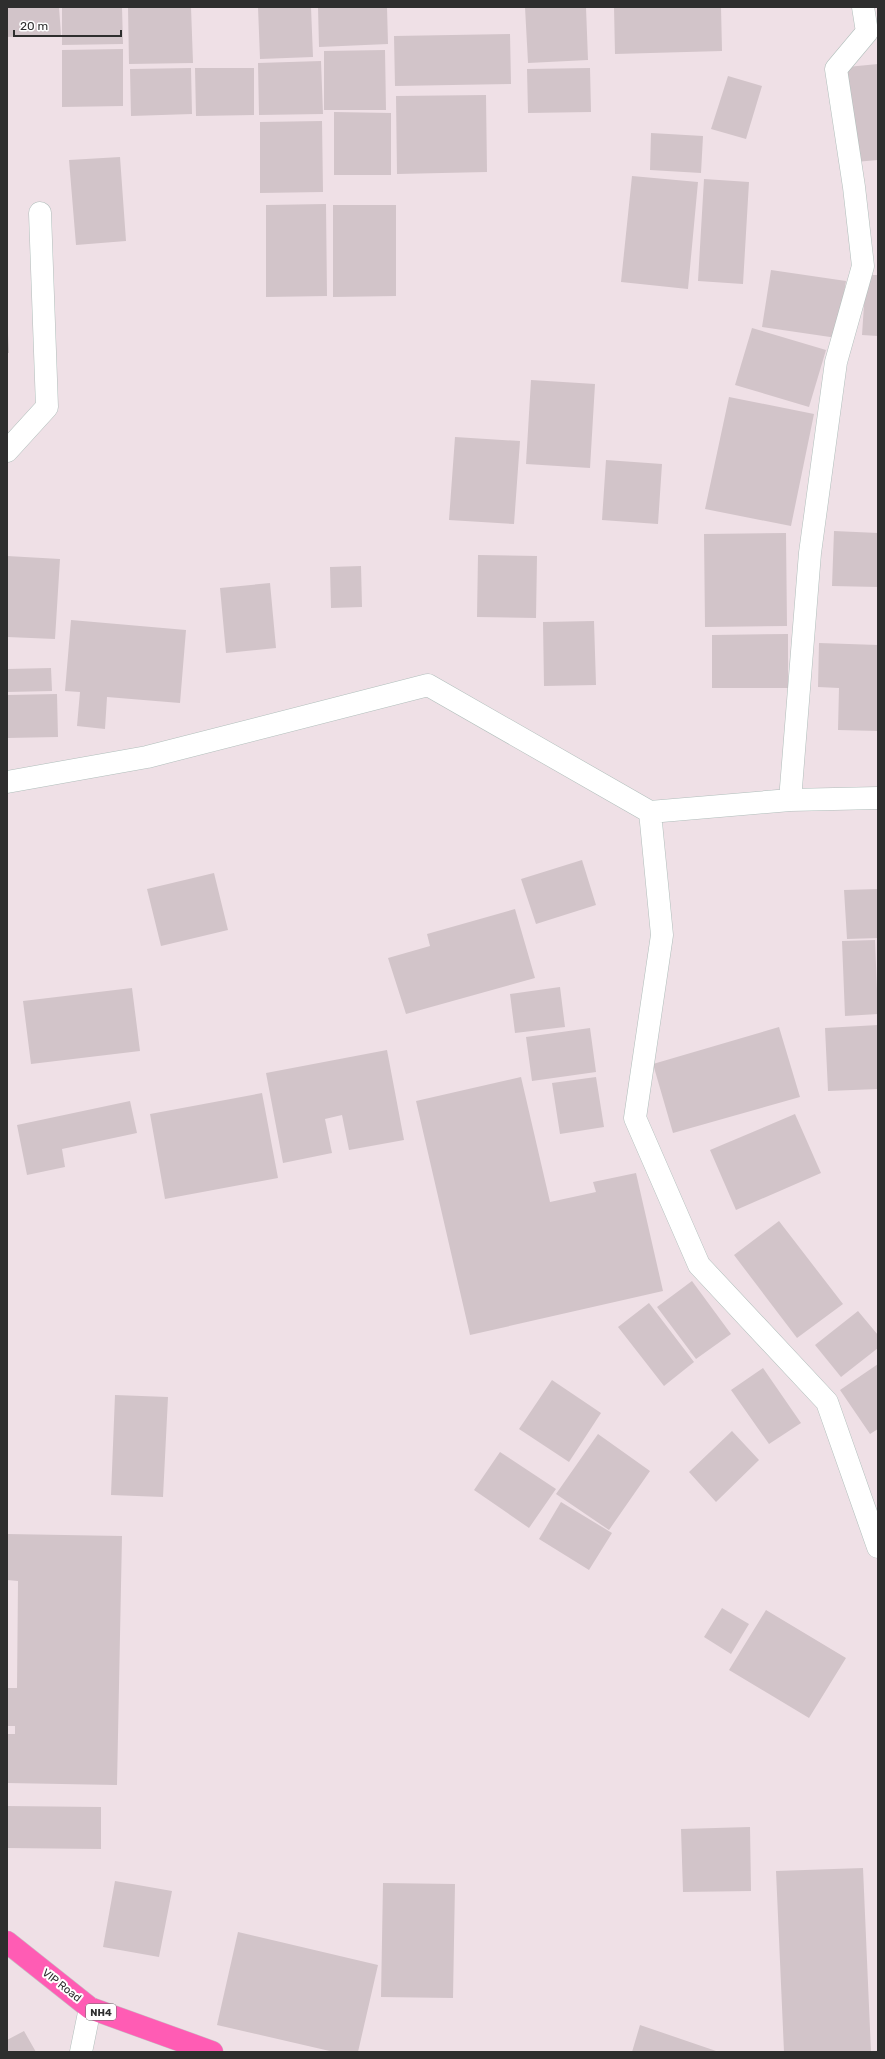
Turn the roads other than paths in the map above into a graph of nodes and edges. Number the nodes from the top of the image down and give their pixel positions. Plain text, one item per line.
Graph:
1 (864, 7) edge
2 (40, 213) dead end
3 (7, 451) edge
4 (7, 782) edge
5 (878, 798) edge
6 (790, 800) junction
7 (650, 812) junction
8 (878, 1547) edge
9 (7, 1942) edge
10 (90, 2008) junction
11 (81, 2052) edge
12 (212, 2052) edge

1 - 6 street
2 - 3 street
4 - 7 street
5 - 6 street
6 - 7 street
7 - 8 street
9 - 10 highway, VIP Road / NH4
10 - 11 street
10 - 12 highway, VIP Road / NH4

